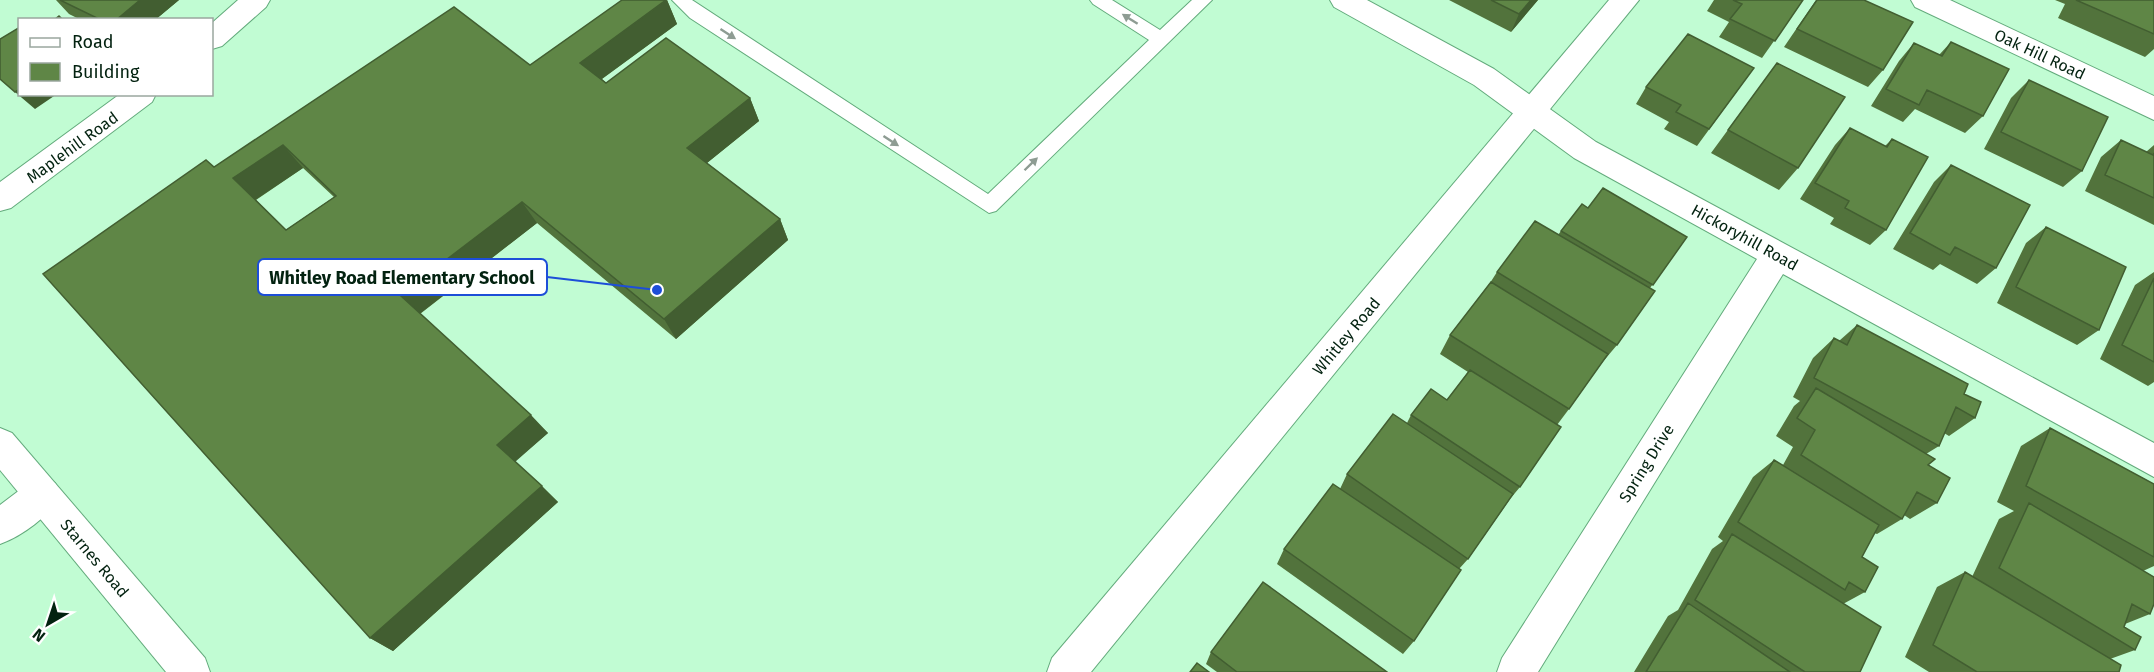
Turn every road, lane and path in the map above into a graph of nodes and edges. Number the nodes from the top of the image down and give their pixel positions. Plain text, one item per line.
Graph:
1 (256, 0) edge
2 (681, 0) edge
3 (1099, 0) edge
4 (1203, 0) edge
5 (1344, 0) edge
6 (1625, 0) edge
7 (1933, 2) edge
8 (213, 38) edge
9 (1161, 39) junction
10 (139, 96) edge
11 (2154, 109) edge
12 (1533, 113) junction
13 (0, 199) edge
14 (1777, 255) junction
15 (0, 444) edge
16 (2154, 461) edge
17 (42, 495) junction
18 (0, 527) edge
19 (190, 672) edge
20 (1066, 672) edge
21 (1516, 672) edge

1 - 8 street
2 -> 9 lane
9 -> 3 lane
4 - 9 lane
5 - 12 street, Hickoryhill Road
6 - 12 street, Whitley Road
7 - 11 street, Oak Hill Road
10 - 13 street, Maplehill Road
12 - 14 street, Hickoryhill Road
12 - 20 street, Whitley Road
14 - 16 street, Hickoryhill Road
14 - 21 street, Spring Drive
15 - 17 street, Starnes Road
17 - 18 street
17 - 19 street, Starnes Road

